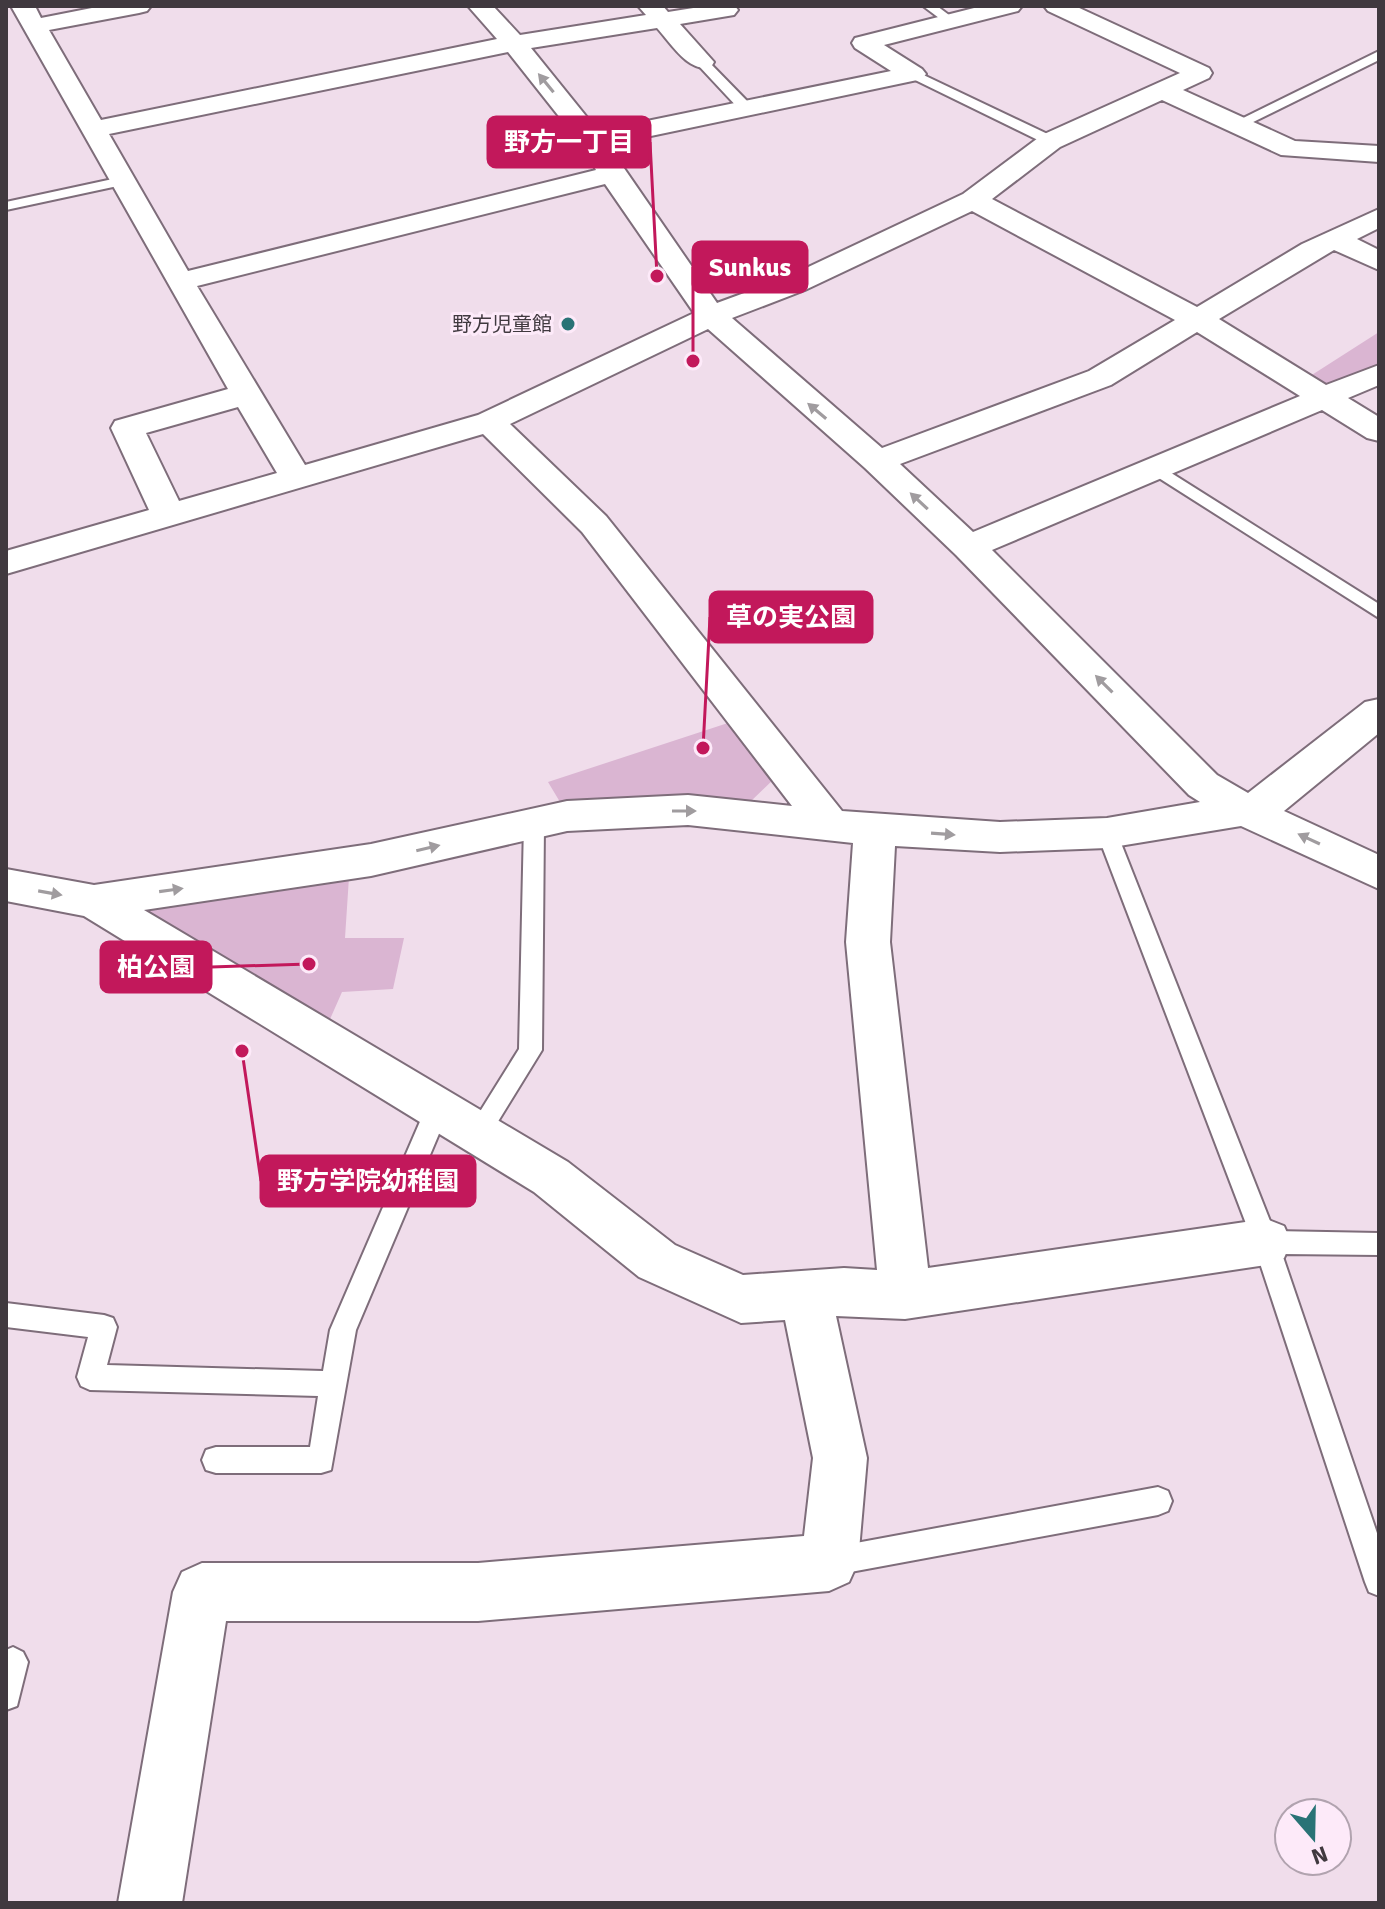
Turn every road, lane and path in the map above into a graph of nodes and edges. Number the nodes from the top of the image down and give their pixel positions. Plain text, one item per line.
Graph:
1 (139, 6) edge
2 (480, 6) edge
3 (929, 6) edge
4 (1010, 6) edge
5 (1056, 6) edge
6 (726, 10) dead end
7 (656, 13) edge
8 (29, 16) edge
9 (951, 21) junction
10 (514, 43) junction
11 (1379, 55) edge
12 (702, 62) joint
13 (913, 74) junction
14 (1163, 91) junction
15 (745, 107) junction
16 (1236, 125) junction
17 (93, 129) junction
18 (592, 140) junction
19 (1051, 141) junction
20 (1379, 154) edge
21 (612, 174) junction
22 (122, 181) junction
23 (973, 200) junction
24 (6, 206) edge
25 (1379, 217) edge
26 (1334, 239) junction
27 (1379, 261) edge
28 (180, 282) junction
29 (711, 316) junction
30 (1197, 319) junction
31 (1379, 374) edge
32 (247, 394) junction
33 (1325, 398) junction
34 (489, 422) junction
35 (1379, 431) edge
36 (877, 461) junction
37 (1157, 469) junction
38 (296, 477) junction
39 (168, 515) junction
40 (968, 547) junction
41 (6, 563) edge
42 (1379, 612) edge
43 (1379, 712) edge
44 (1245, 810) junction
45 (534, 824) junction
46 (829, 824) junction
47 (875, 830) junction
48 (1107, 833) junction
49 (1379, 873) edge
50 (6, 885) edge
51 (94, 901) junction
52 (458, 1122) junction
53 (1266, 1242) junction
54 (1379, 1244) edge
55 (806, 1295) junction
56 (905, 1295) junction
57 (6, 1315) edge
58 (334, 1384) junction
59 (216, 1460) dead end
60 (1158, 1501) dead end
61 (829, 1562) junction
62 (1379, 1582) edge
63 (13, 1662) dead end
64 (6, 1695) edge
65 (150, 1903) edge

1 - 8 street
2 - 10 street
3 - 9 lane
4 - 9 street
5 - 14 street
6 - 7 street
7 - 10 street
7 - 12 street
8 - 17 street
9 - 13 street
10 - 17 street
18 -> 10 street
11 - 16 lane
12 - 15 lane
13 - 15 street
13 - 19 lane
14 - 16 street
14 - 19 street
15 - 18 street
16 - 20 street
17 - 22 street
18 - 21 street
19 - 23 street
21 - 28 street
21 - 29 street
22 - 24 lane
22 - 28 street
23 - 29 street
23 - 30 street
25 - 26 street
26 - 27 street
26 - 30 street
28 - 32 street
29 - 34 street
36 -> 29 street
30 - 33 street
30 - 36 street
31 - 33 street
32 - 38 street
32 - 39 street
33 - 35 street
33 - 37 street
34 - 38 street
34 - 46 street
40 -> 36 street
37 - 40 street
37 - 42 lane
38 - 39 street
39 - 41 street
44 -> 40 street
43 - 44 street
44 - 48 street
49 -> 44 street
45 -> 46 street
51 -> 45 street
45 - 52 lane
46 - 47 street
47 -> 48 street
47 - 56 street
48 - 53 lane
50 -> 51 street
51 - 52 street
52 - 55 street
52 - 58 lane
53 - 54 lane
53 - 56 street
53 - 62 lane
55 - 56 street
55 - 61 street
57 - 58 lane
58 - 59 lane
60 - 61 lane
61 - 65 street
63 - 64 lane

